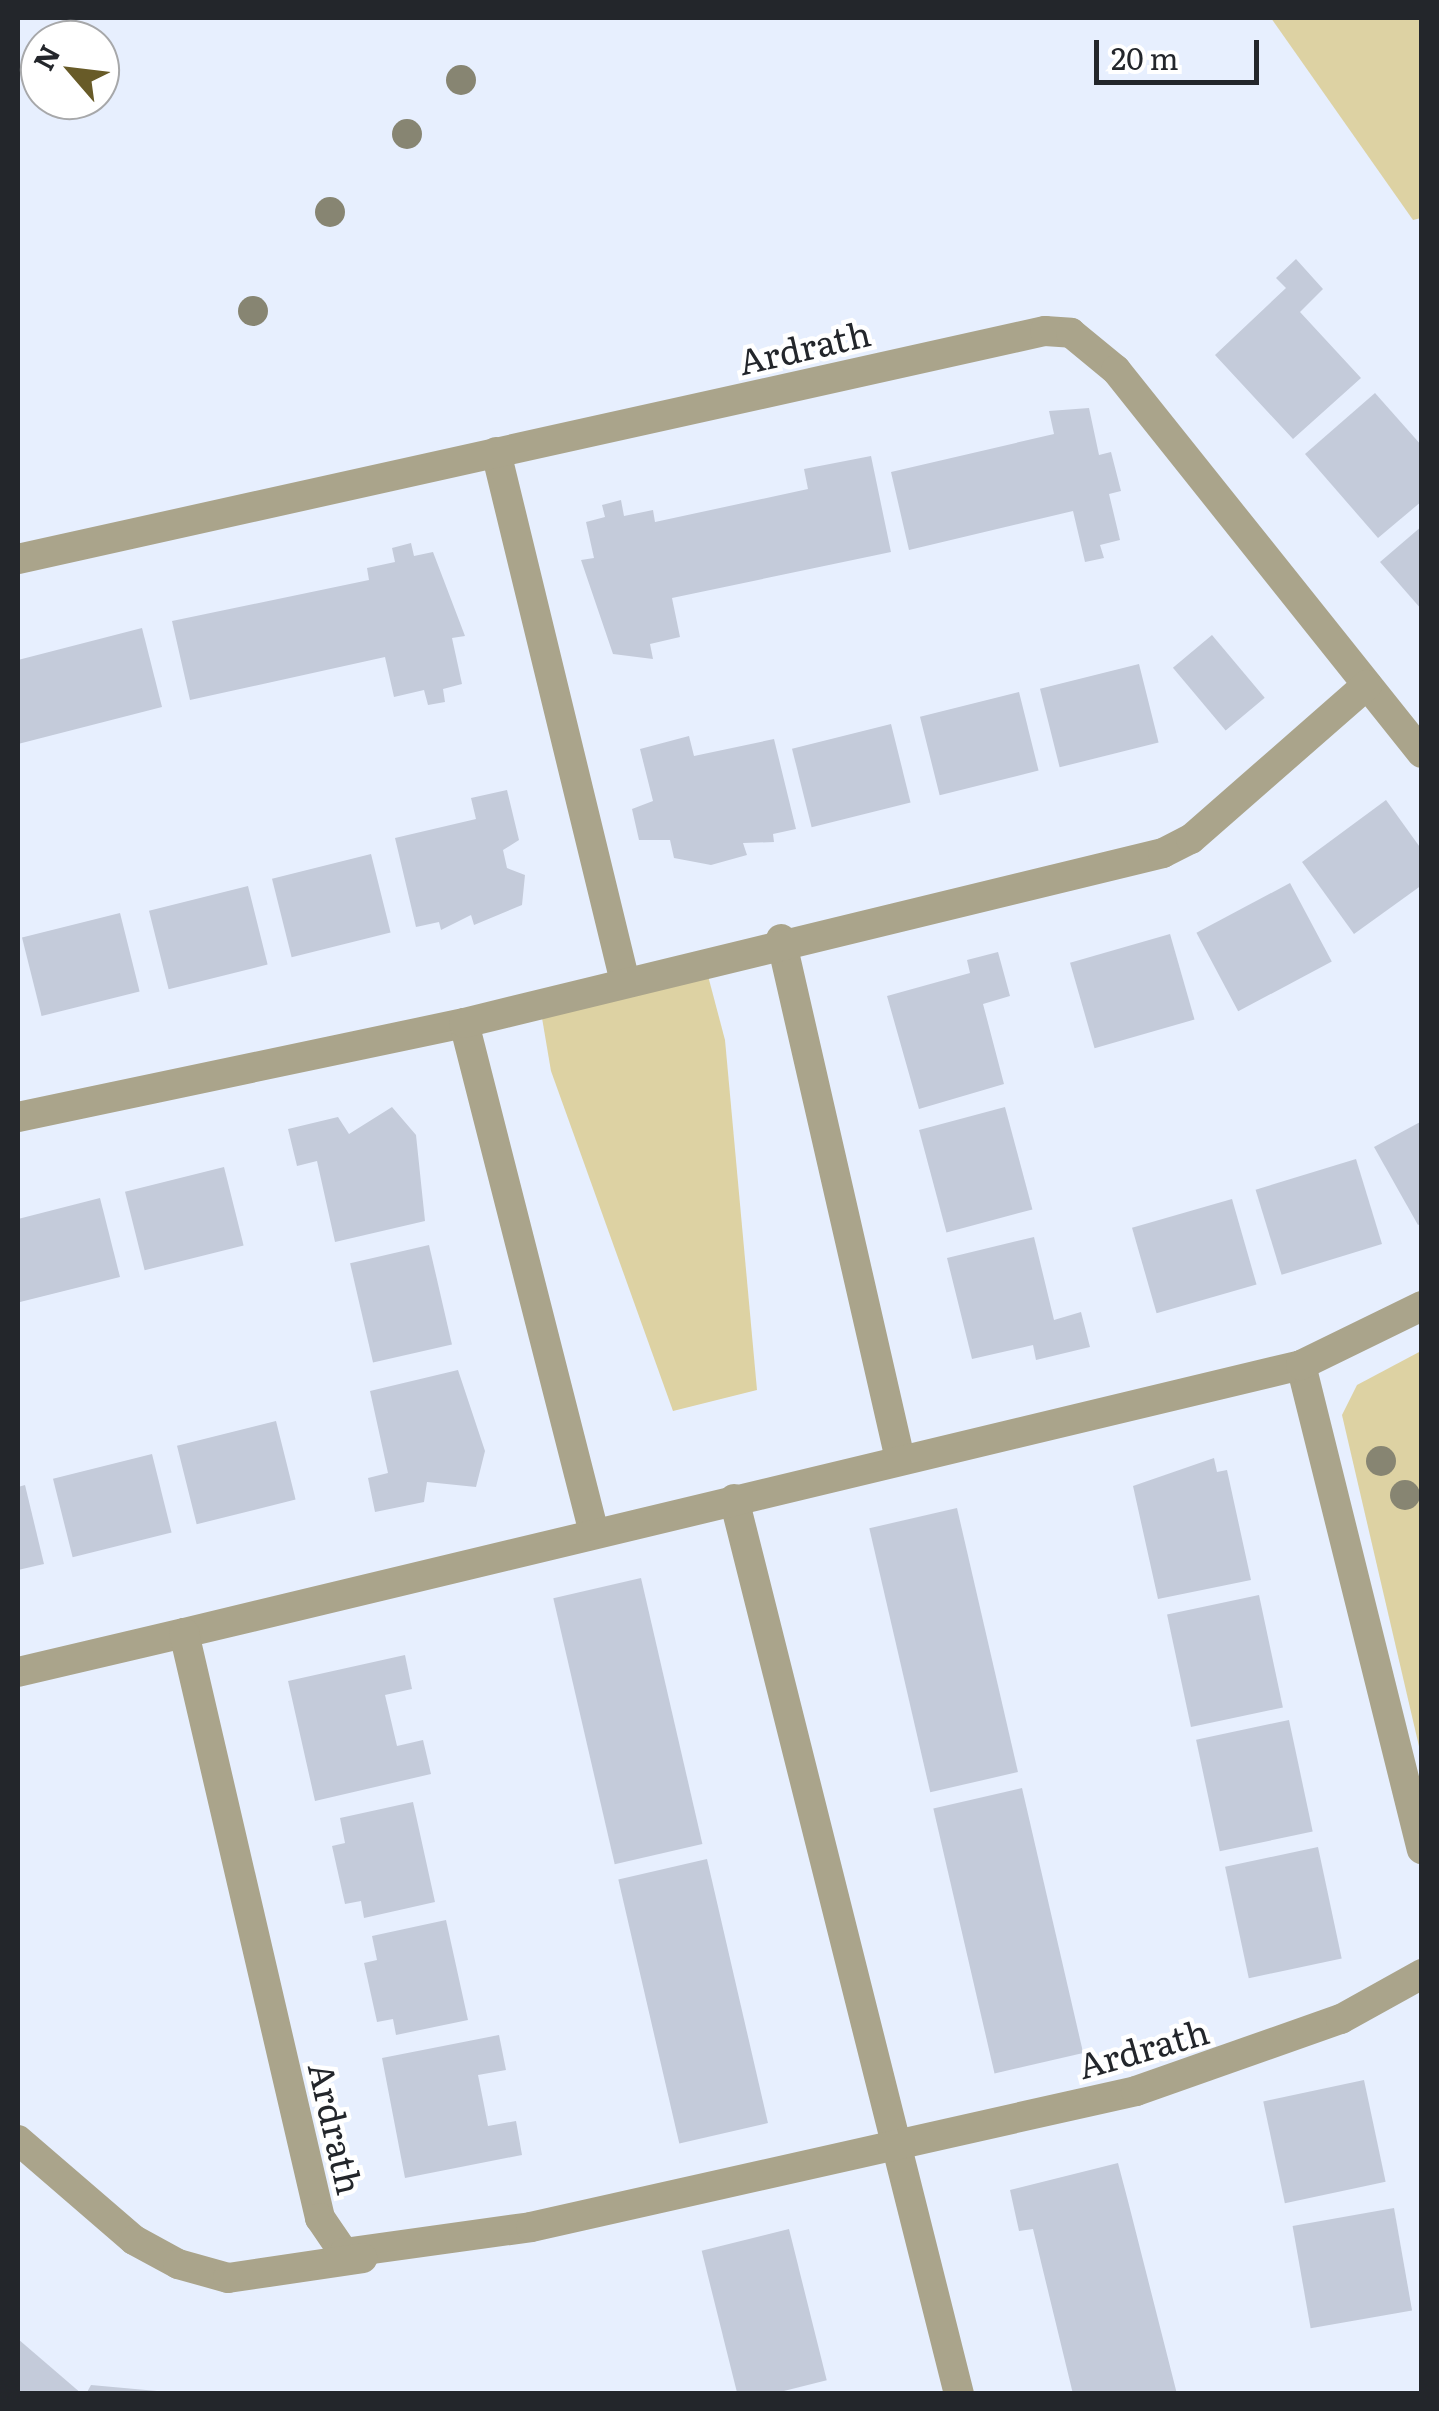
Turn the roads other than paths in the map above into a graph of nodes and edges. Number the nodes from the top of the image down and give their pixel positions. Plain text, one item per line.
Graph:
1 (496, 452) junction
2 (18, 559) edge
3 (1367, 685) junction
4 (1422, 753) edge
5 (781, 940) junction
6 (625, 982) junction
7 (464, 1023) junction
8 (18, 1117) edge
9 (1422, 1306) edge
10 (1301, 1366) junction
11 (900, 1459) junction
12 (734, 1499) junction
13 (594, 1533) junction
14 (184, 1633) junction
15 (18, 1672) edge
16 (1422, 1849) edge
17 (1417, 1990) edge
18 (18, 2140) edge
19 (893, 2152) junction
20 (364, 2258) junction
21 (958, 2394) edge

1 - 2 street, Ardrath
1 - 3 street, Ardrath
1 - 6 street
3 - 4 street, Ardrath
3 - 5 street
5 - 6 street
5 - 11 street
6 - 7 street
7 - 8 street
7 - 13 street
9 - 10 street
10 - 11 street
10 - 16 street
11 - 12 street
12 - 13 street
12 - 19 street
13 - 14 street
14 - 15 street
14 - 20 street, Ardrath
17 - 19 street, Ardrath
18 - 20 street
19 - 20 street, Ardrath
19 - 21 street

